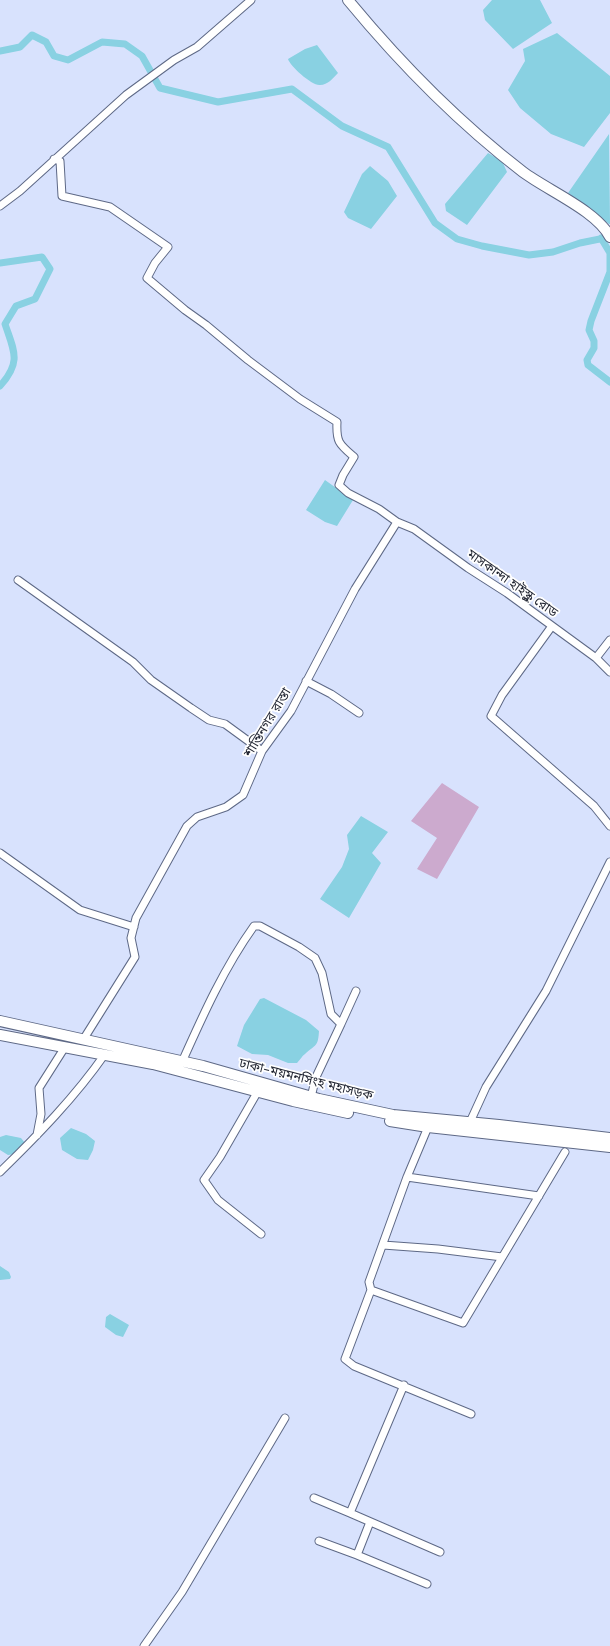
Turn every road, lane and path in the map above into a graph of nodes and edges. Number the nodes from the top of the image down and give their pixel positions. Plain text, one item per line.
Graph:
1 (251, 0) edge
2 (348, 0) edge
3 (54, 159) junction
4 (0, 206) edge
5 (608, 234) edge
6 (397, 522) junction
7 (18, 580) dead end
8 (552, 626) junction
9 (610, 640) edge
10 (596, 658) junction
11 (610, 672) edge
12 (306, 681) junction
13 (360, 713) dead end
14 (262, 751) junction
15 (610, 826) edge
16 (0, 853) edge
17 (610, 862) edge
18 (134, 927) junction
19 (356, 991) dead end
20 (0, 1022) edge
21 (341, 1024) junction
22 (0, 1035) edge
23 (83, 1040) junction
24 (64, 1047) junction
25 (106, 1054) junction
26 (182, 1062) junction
27 (258, 1092) junction
28 (311, 1097) junction
29 (470, 1122) junction
30 (428, 1127) junction
31 (37, 1135) junction
32 (610, 1138) edge
33 (610, 1147) edge
34 (566, 1152) dead end
35 (0, 1172) edge
36 (407, 1177) junction
37 (539, 1196) junction
38 (261, 1234) dead end
39 (383, 1245) junction
40 (502, 1257) junction
41 (372, 1290) junction
42 (404, 1385) junction
43 (471, 1414) dead end
44 (285, 1418) dead end
45 (314, 1498) dead end
46 (350, 1513) junction
47 (370, 1522) junction
48 (318, 1541) dead end
49 (440, 1552) dead end
50 (357, 1555) junction
51 (427, 1584) dead end
52 (144, 1646) edge

1 - 3 street
2 - 5 main road
3 - 4 street
3 - 6 street, মাসকান্দা হাইস্কুল রোড
6 - 8 street, মাসকান্দা হাইস্কুল রোড
6 - 12 street, শান্তিনগর রাস্তা
7 - 14 street
8 - 10 street, মাসকান্দা হাইস্কুল রোড
8 - 15 street
9 - 10 street
10 - 11 street, মাসকান্দা হাইস্কুল রোড
12 - 13 street
12 - 14 street, শান্তিনগর রাস্তা
14 - 18 street, শান্তিনগর রাস্তা
16 - 18 street
17 - 29 street
18 - 23 street, শান্তিনগর রাস্তা
19 - 21 street
20 - 23 main road, ঢাকা-ময়মনসিংহ মহাসড়ক
21 - 26 street
21 - 28 street
22 - 24 main road, ঢাকা-ময়মনসিংহ মহাসড়ক
23 - 26 main road, ঢাকা-ময়মনসিংহ মহাসড়ক
24 - 25 main road, ঢাকা-ময়মনসিংহ মহাসড়ক
24 - 31 street
25 - 27 main road, ঢাকা-ময়মনসিংহ মহাসড়ক
25 - 31 street
26 - 28 main road, ঢাকা-ময়মনসিংহ মহাসড়ক
27 - 30 main road, ঢাকা-ময়মনসিংহ মহাসড়ক
27 - 38 street
28 - 29 main road, ঢাকা-ময়মনসিংহ মহাসড়ক
29 - 32 main road, ঢাকা-ময়মনসিংহ মহাসড়ক
30 - 33 main road, ঢাকা-ময়মনসিংহ মহাসড়ক
30 - 36 street
31 - 35 street
34 - 37 street
36 - 37 street
36 - 39 street
37 - 40 street
39 - 40 street
39 - 41 street
40 - 41 street
41 - 42 street
42 - 43 street
42 - 46 street
44 - 52 street
45 - 46 street
46 - 47 street
47 - 49 street
47 - 50 street
48 - 50 street
50 - 51 street

